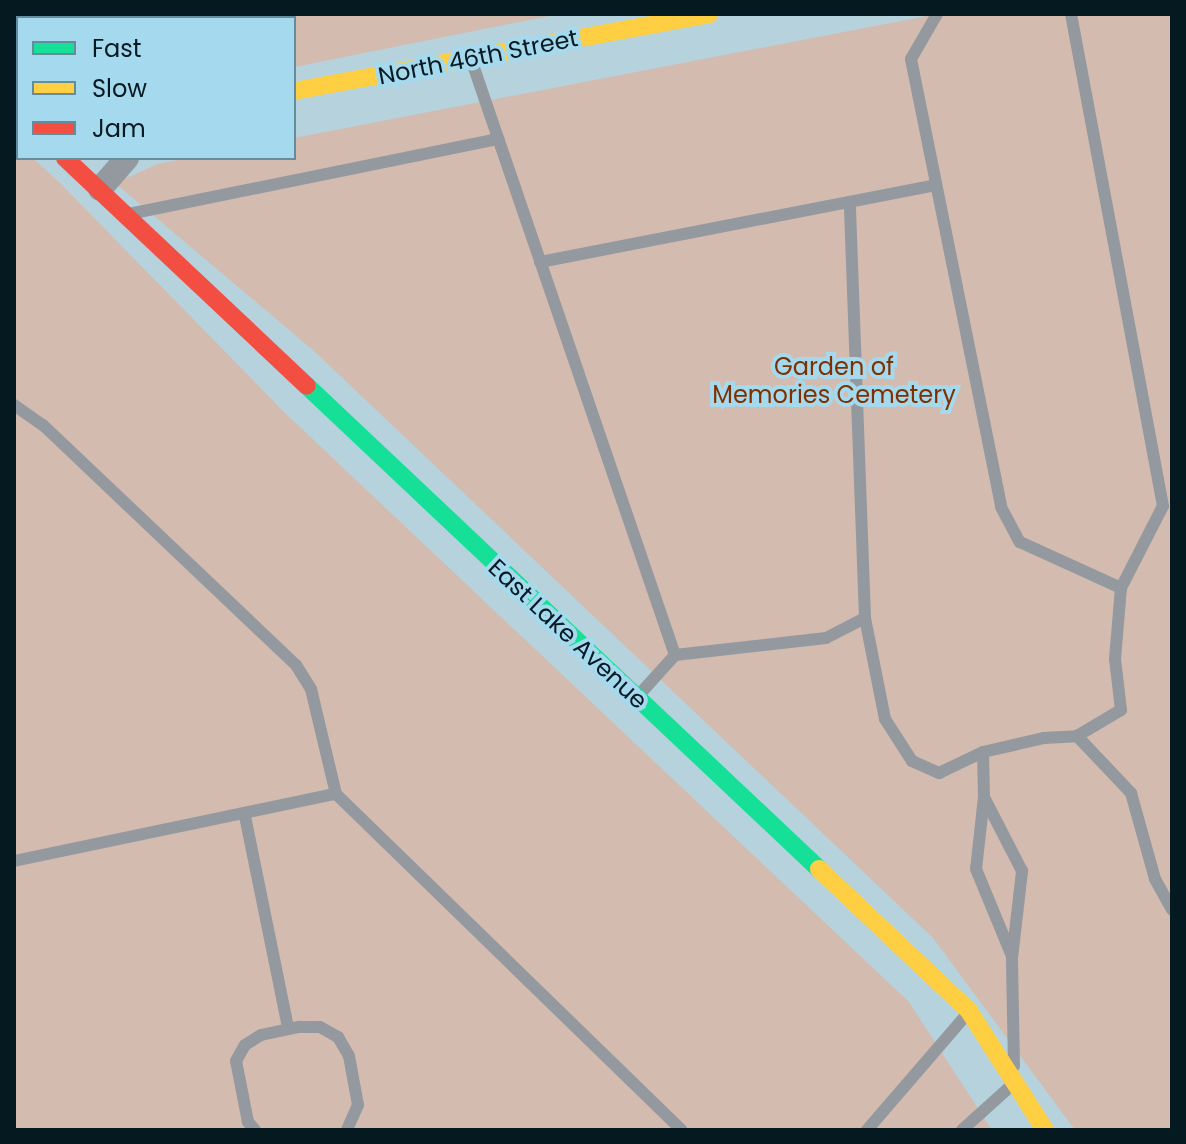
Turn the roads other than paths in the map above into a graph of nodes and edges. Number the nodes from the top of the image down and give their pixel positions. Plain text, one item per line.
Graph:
1 (709, 14) edge
2 (937, 14) edge
3 (1059, 14) edge
4 (1072, 17) edge
5 (471, 59) junction
6 (296, 91) edge
7 (498, 139) junction
8 (67, 160) edge
9 (125, 160) edge
10 (936, 185) junction
11 (100, 189) junction
12 (850, 202) junction
13 (126, 214) junction
14 (540, 262) junction
15 (14, 405) edge
16 (1121, 588) junction
17 (865, 618) junction
18 (675, 655) junction
19 (636, 698) junction
20 (1077, 736) junction
21 (983, 752) junction
22 (336, 794) junction
23 (984, 797) junction
24 (245, 816) junction
25 (14, 861) edge
26 (1172, 910) edge
27 (1012, 958) junction
28 (969, 1011) junction
29 (288, 1028) junction
30 (1015, 1083) junction
31 (255, 1130) edge
32 (347, 1130) edge
33 (682, 1130) edge
34 (867, 1130) edge
35 (962, 1130) edge
36 (1045, 1130) edge

1 - 5 street, North 46th Street
2 - 10 lane
3 - 4 lane
4 - 16 lane
5 - 6 street, North 46th Street
5 - 7 lane
7 - 13 lane
7 - 14 lane
8 - 11 street, East Lake Avenue
9 - 11 street
10 - 12 lane
10 - 16 lane
11 - 13 street, East Lake Avenue
12 - 14 lane
12 - 17 lane
13 - 19 street, East Lake Avenue
14 - 18 lane
15 - 22 lane
16 - 20 lane
17 - 18 lane
17 - 21 lane
18 - 19 lane
19 - 28 street, East Lake Avenue
20 - 21 lane
20 - 26 lane
21 - 23 lane
22 - 24 lane
22 - 33 lane
23 - 27 lane
23 - 27 lane
24 - 25 lane
24 - 29 lane
27 - 30 lane
28 - 30 street, East Lake Avenue
28 - 34 lane
29 - 31 lane
29 - 32 lane
30 - 35 lane
30 - 36 street, East Lake Avenue

